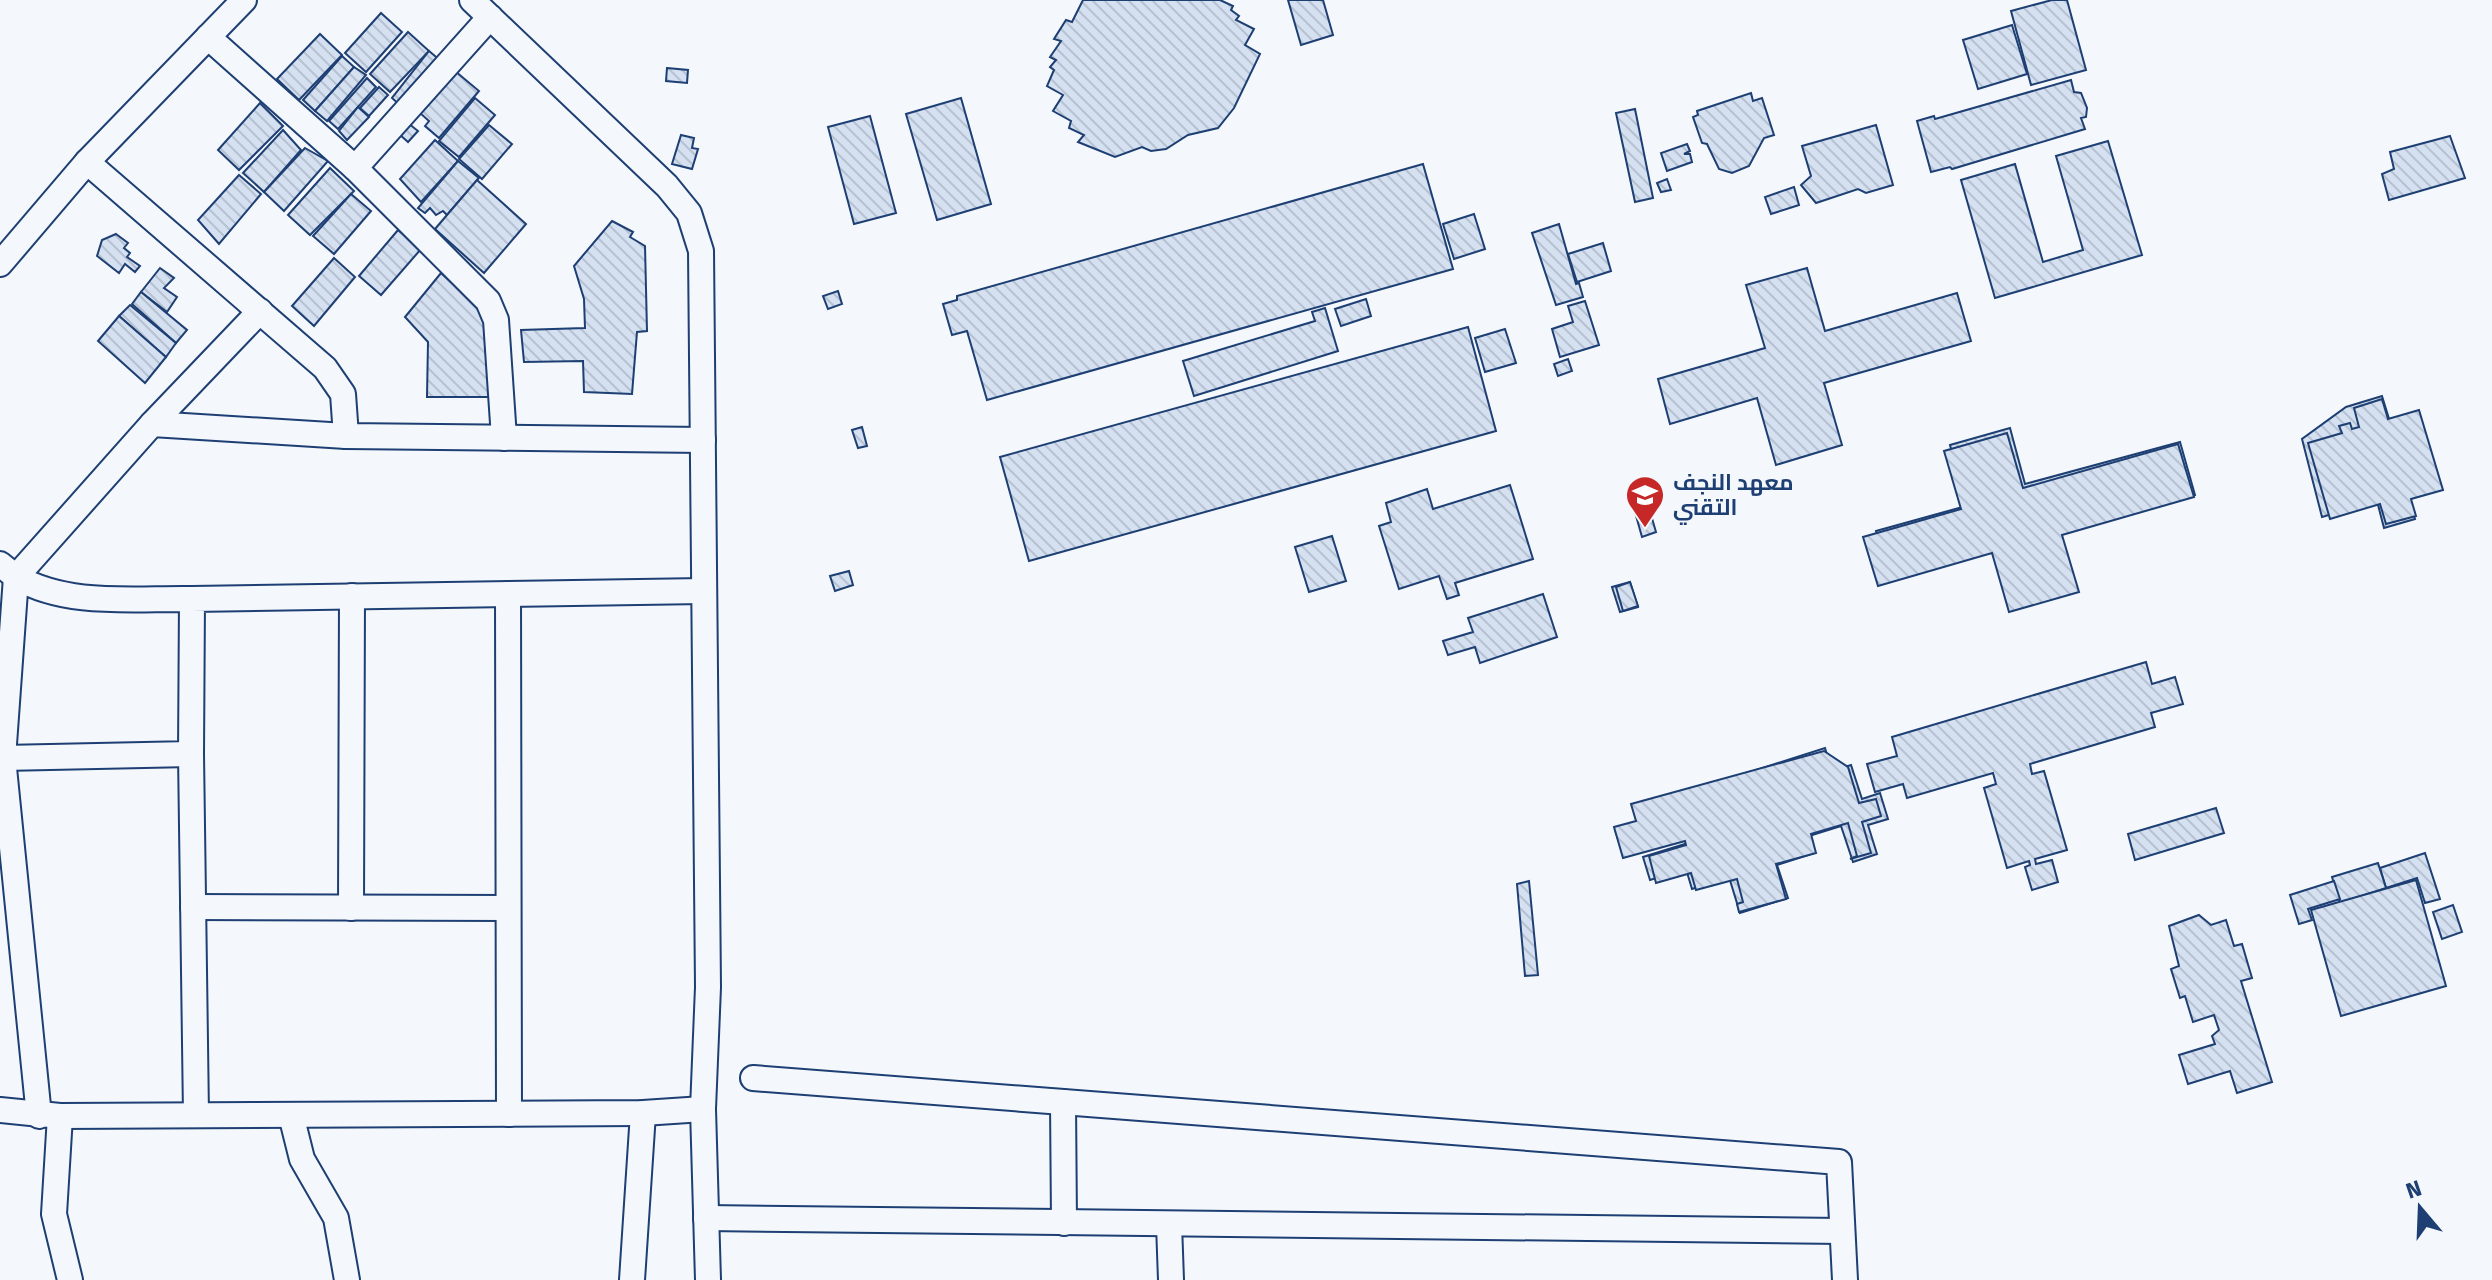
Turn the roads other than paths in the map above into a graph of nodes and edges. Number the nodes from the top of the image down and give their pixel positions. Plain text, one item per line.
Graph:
1 (244, 0) edge
2 (472, 0) edge
3 (490, 17) junction
4 (208, 37) junction
5 (87, 162) junction
6 (355, 168) junction
7 (0, 264) edge
8 (260, 311) junction
9 (152, 424) junction
10 (346, 436) junction
11 (504, 438) junction
12 (703, 440) junction
13 (8, 570) edge
14 (704, 591) junction
15 (508, 594) junction
16 (352, 596) junction
17 (192, 599) junction
18 (191, 754) junction
19 (2, 758) edge
20 (9, 904) edge
21 (193, 907) junction
22 (351, 908) junction
23 (508, 908) junction
24 (753, 1078) dead end
25 (1063, 1102) junction
26 (703, 1109) junction
27 (0, 1110) edge
28 (643, 1113) junction
29 (509, 1114) junction
30 (196, 1115) junction
31 (291, 1115) junction
32 (49, 1116) junction
33 (706, 1218) junction
34 (1064, 1223) junction
35 (1169, 1224) junction
36 (1842, 1231) junction
37 (70, 1280) edge
38 (347, 1280) edge
39 (632, 1280) edge
40 (708, 1280) edge
41 (1171, 1280) edge
42 (1845, 1280) edge

1 - 4 street
2 - 3 street
3 - 6 street
3 - 12 street
4 - 5 street
4 - 6 street
5 - 7 street
5 - 8 street
6 - 11 street
8 - 9 street
8 - 10 street
9 - 10 street
9 - 13 street
10 - 11 street
11 - 12 street
12 - 14 street
13 - 17 street
13 - 19 street
14 - 15 street
14 - 26 street
15 - 16 street
15 - 23 street
16 - 17 street
16 - 22 street
17 - 18 street
18 - 19 street
18 - 21 street
19 - 20 street
20 - 32 street
21 - 22 street
21 - 30 street
22 - 23 street
23 - 29 street
24 - 25 street
25 - 34 street
25 - 36 street
26 - 28 street
26 - 33 street
27 - 32 street
28 - 29 street
28 - 39 street
29 - 31 street
30 - 31 street
30 - 32 street
31 - 38 street
32 - 37 street
33 - 34 street
33 - 40 street
34 - 35 street
35 - 36 street
35 - 41 street
36 - 42 street

